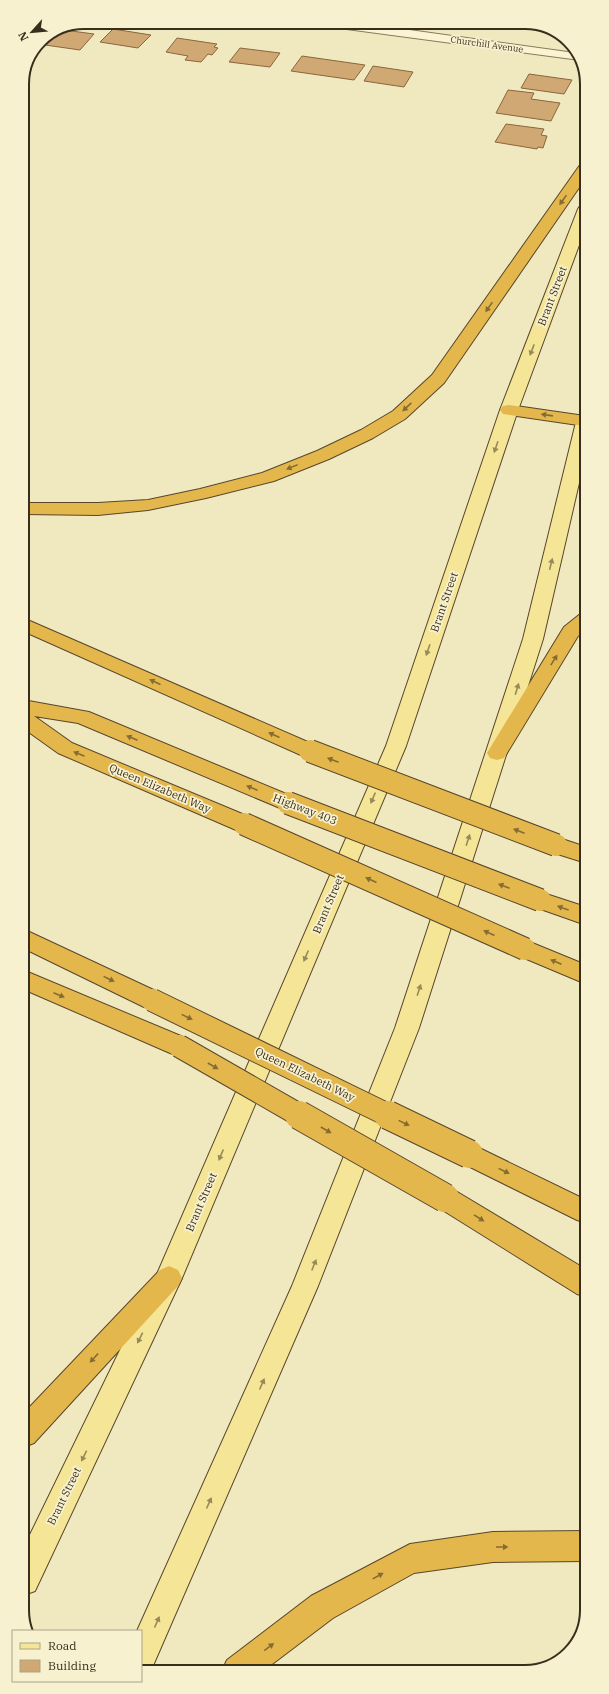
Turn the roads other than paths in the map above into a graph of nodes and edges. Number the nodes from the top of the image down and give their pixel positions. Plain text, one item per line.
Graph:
1 (375, 29) edge
2 (572, 56) edge
3 (580, 175) edge
4 (580, 222) edge
5 (509, 410) junction
6 (580, 420) edge
7 (580, 442) edge
8 (29, 509) edge
9 (580, 624) edge
10 (29, 627) edge
11 (29, 709) edge
12 (29, 722) edge
13 (497, 753) junction
14 (580, 853) edge
15 (580, 914) edge
16 (29, 941) edge
17 (580, 972) edge
18 (29, 982) edge
19 (580, 1209) edge
20 (168, 1278) junction
21 (580, 1281) edge
22 (29, 1428) edge
23 (580, 1546) edge
24 (29, 1570) edge
25 (142, 1655) edge
26 (246, 1665) edge

1 - 2 street, Churchill Avenue
3 -> 8 highway
4 -> 5 main road, Brant Street
6 -> 5 highway
5 -> 20 main road, Brant Street
13 -> 7 main road
13 -> 9 highway
14 -> 10 highway, bridge
15 -> 11 highway, Highway 403, bridge
17 -> 12 highway, Queen Elizabeth Way, bridge
25 -> 13 main road
16 -> 19 highway, Queen Elizabeth Way, bridge
18 -> 21 highway, bridge
20 -> 22 highway
20 -> 24 main road, Brant Street
26 -> 23 highway

